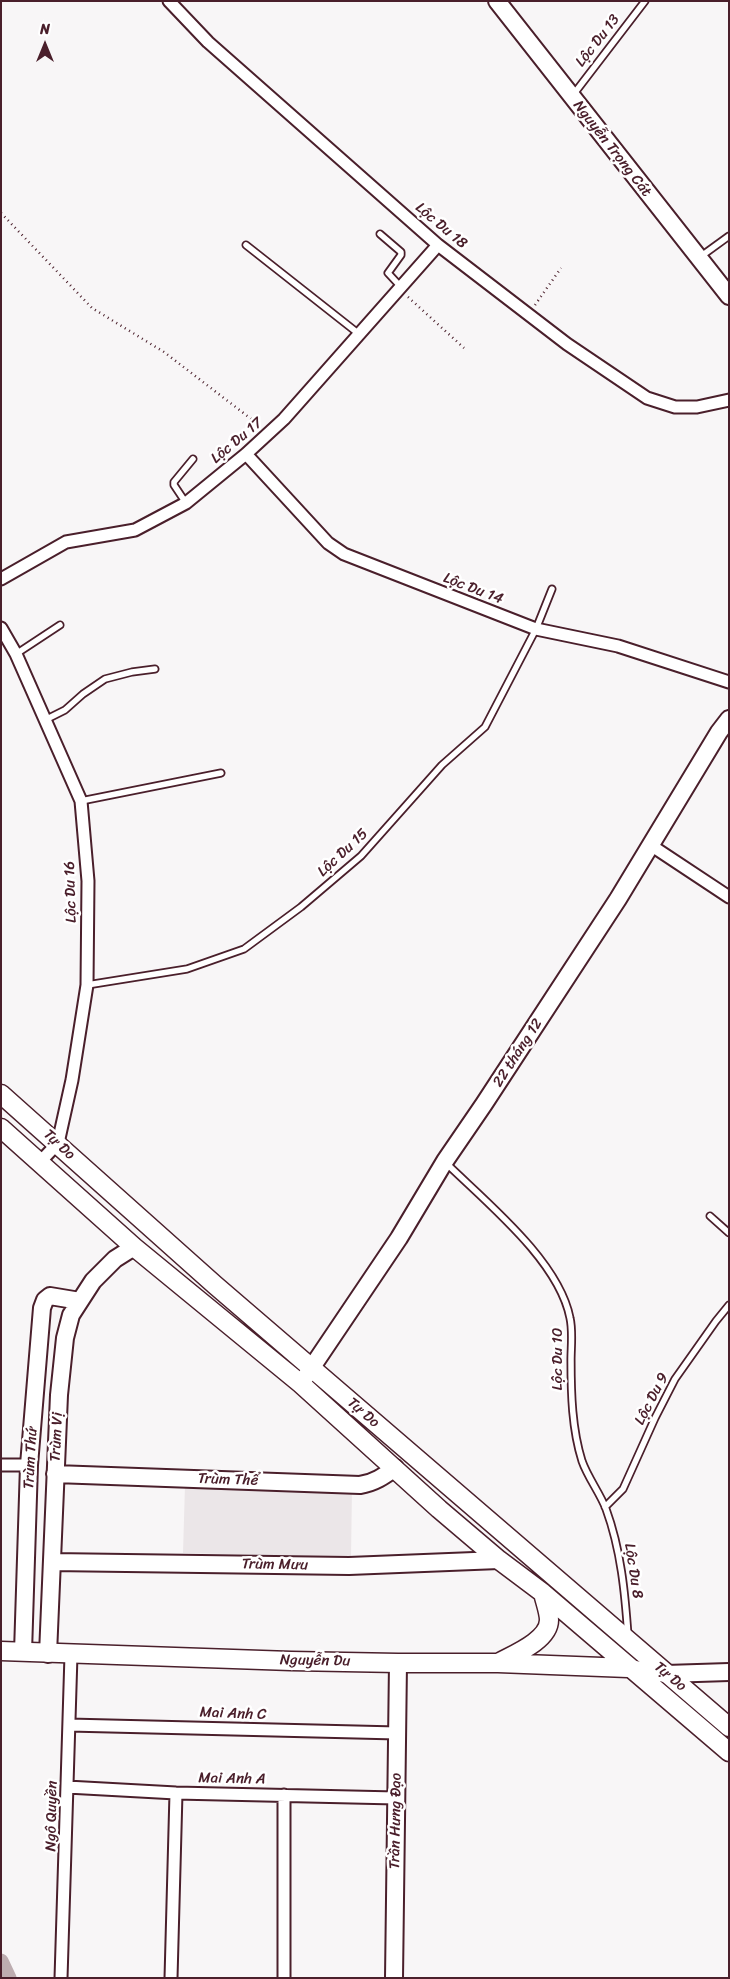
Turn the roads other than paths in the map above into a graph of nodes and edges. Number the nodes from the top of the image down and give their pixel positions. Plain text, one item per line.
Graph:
1 (169, 1) edge
2 (497, 1) edge
3 (645, 1) edge
4 (571, 97) junction
5 (380, 234) dead end
6 (729, 236) edge
7 (246, 245) dead end
8 (438, 245) junction
9 (699, 258) junction
10 (400, 288) junction
11 (729, 296) edge
12 (359, 334) junction
13 (729, 400) edge
14 (246, 454) junction
15 (192, 459) dead end
16 (186, 502) junction
17 (1, 580) edge
18 (552, 589) dead end
19 (60, 625) dead end
20 (1, 628) edge
21 (536, 630) junction
22 (16, 654) junction
23 (155, 668) dead end
24 (729, 682) edge
25 (729, 719) edge
26 (45, 720) junction
27 (221, 772) dead end
28 (81, 801) junction
29 (652, 846) junction
30 (729, 897) edge
31 (87, 985) junction
32 (1, 1094) edge
33 (1, 1128) edge
34 (58, 1143) junction
35 (445, 1161) junction
36 (39, 1163) junction
37 (710, 1216) dead end
38 (729, 1233) edge
39 (134, 1247) junction
40 (80, 1301) junction
41 (729, 1305) edge
42 (312, 1368) junction
43 (301, 1384) junction
44 (1, 1465) edge
45 (29, 1465) junction
46 (396, 1468) junction
47 (55, 1474) junction
48 (605, 1507) junction
49 (499, 1560) junction
50 (52, 1562) junction
51 (543, 1594) junction
52 (629, 1642) junction
53 (1, 1651) edge
54 (23, 1652) junction
55 (48, 1654) junction
56 (71, 1655) junction
57 (498, 1662) junction
58 (398, 1664) junction
59 (628, 1668) junction
60 (729, 1672) edge
61 (666, 1674) junction
62 (69, 1725) junction
63 (729, 1727) edge
64 (397, 1734) junction
65 (729, 1752) edge
66 (67, 1787) junction
67 (176, 1792) junction
68 (284, 1795) junction
69 (396, 1798) junction
70 (61, 1978) edge
71 (172, 1978) edge
72 (284, 1978) edge
73 (394, 1978) edge

1 - 8 street, Lộc Du 18
2 - 4 street, Nguyễn Trọng Cát
3 - 4 lane, Lộc Du 13
4 - 9 street, Nguyễn Trọng Cát
5 - 10 lane
6 - 9 lane
7 - 12 lane
8 - 10 street, Lộc Du 17
8 - 13 street, Lộc Du 18
9 - 11 street, Nguyễn Trọng Cát
10 - 12 street, Lộc Du 17
12 - 14 street, Lộc Du 17
14 - 16 street, Lộc Du 17
14 - 21 street, Lộc Du 14
15 - 16 lane
16 - 17 street, Lộc Du 17
18 - 21 lane, Lộc Du 15
19 - 22 lane
20 - 22 street, Lộc Du 16
21 - 24 street, Lộc Du 14
21 - 31 lane, Lộc Du 15
22 - 26 street, Lộc Du 16
23 - 26 lane
25 - 29 street, 22 tháng 12
26 - 28 street, Lộc Du 16
27 - 28 lane
28 - 31 street, Lộc Du 16
29 - 30 street
29 - 35 street, 22 tháng 12
31 - 34 street, Lộc Du 16
32 - 34 main road, Tự Do
33 - 36 main road, Tự Do
34 - 36 street
34 - 42 main road, Tự Do
35 - 42 street, 22 tháng 12
35 - 48 lane, Lộc Du 10
36 - 39 main road, Tự Do
37 - 38 lane
39 - 40 street, Trùm Vị
39 - 43 main road, Tự Do
40 - 45 street, Trùm Thứ
40 - 47 street, Trùm Vị
41 - 48 lane, Lộc Du 9
42 - 43 street, 22 tháng 12
42 - 52 main road, Tự Do
43 - 46 main road, Tự Do
44 - 45 street
45 - 54 street, Trùm Thứ
46 - 47 street, Trùm Thể
46 - 49 main road, Tự Do
47 - 50 street, Trùm Vị
48 - 52 lane, Lộc Du 8
49 - 50 street, Trùm Mưu
49 - 51 main road, Tự Do
50 - 55 street, Trùm Vị
51 - 57 main road
51 - 59 main road, Tự Do
52 - 61 main road, Tự Do
53 - 54 main road, Nguyễn Du
54 - 55 main road, Nguyễn Du
55 - 56 main road, Nguyễn Du
56 - 58 main road, Nguyễn Du
56 - 62 street, Ngô Quyền
57 - 58 main road, Nguyễn Du
57 - 59 main road, Nguyễn Du
58 - 64 street, Trần Hưng Đạo
59 - 61 street
59 - 65 main road, Tự Do
60 - 61 street
61 - 63 main road, Tự Do
62 - 64 street, Mai Anh C
62 - 66 street, Ngô Quyền
64 - 69 street, Trần Hưng Đạo
66 - 67 street, Mai Anh A
66 - 70 street, Ngô Quyền
67 - 68 street, Mai Anh A
67 - 71 street
68 - 69 street, Mai Anh A
68 - 72 street
69 - 73 street, Trần Hưng Đạo

